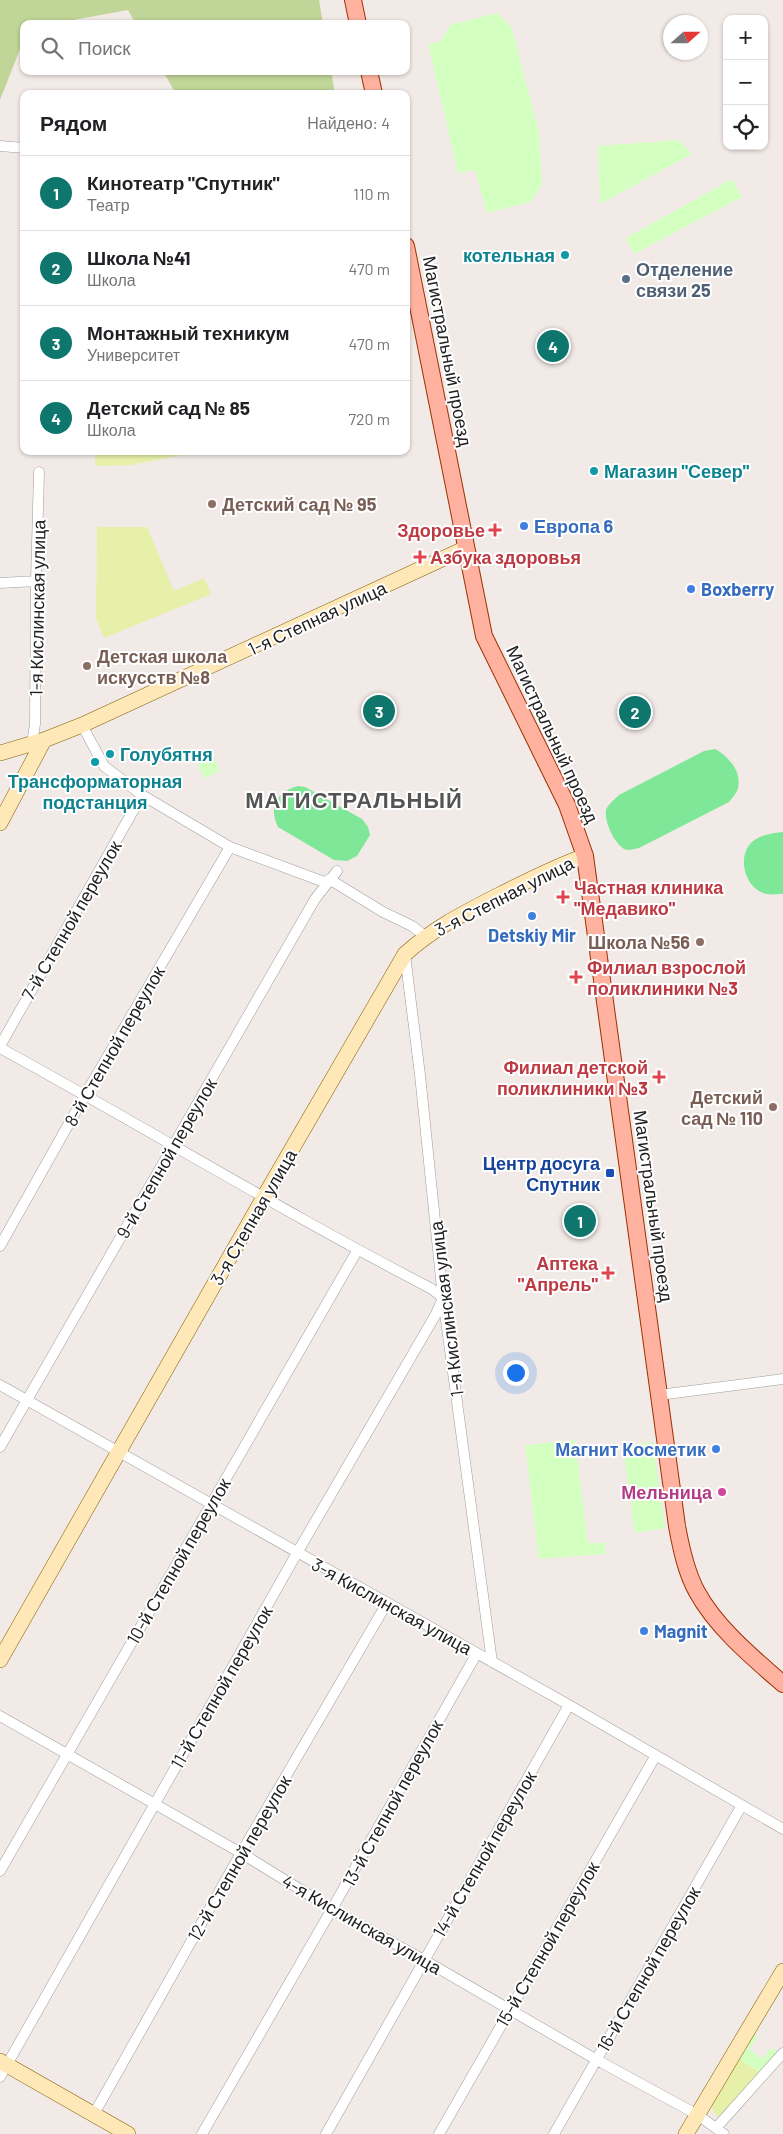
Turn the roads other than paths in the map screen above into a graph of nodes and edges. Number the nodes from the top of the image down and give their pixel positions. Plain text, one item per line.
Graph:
1 (353, 0) edge
2 (357, 20) edge
3 (370, 75) edge
4 (373, 90) edge
5 (0, 146) edge
6 (20, 148) edge
7 (410, 268) edge
8 (39, 472) dead end
9 (466, 548) junction
10 (36, 581) junction
11 (0, 583) edge
12 (82, 725) junction
13 (38, 742) junction
14 (0, 753) edge
15 (142, 795) junction
16 (0, 824) edge
17 (230, 847) junction
18 (585, 856) junction
19 (331, 878) junction
20 (425, 936) junction
21 (405, 954) junction
22 (0, 1047) edge
23 (85, 1095) junction
24 (172, 1147) junction
25 (264, 1197) junction
26 (0, 1246) edge
27 (357, 1251) junction
28 (442, 1298) junction
29 (783, 1379) edge
30 (0, 1385) edge
31 (659, 1395) junction
32 (26, 1400) junction
33 (0, 1447) edge
34 (119, 1452) junction
35 (210, 1504) junction
36 (297, 1553) junction
37 (387, 1603) junction
38 (476, 1653) junction
39 (0, 1660) edge
40 (492, 1662) junction
41 (783, 1684) edge
42 (569, 1705) junction
43 (0, 1716) edge
44 (67, 1754) junction
45 (656, 1755) junction
46 (153, 1805) junction
47 (742, 1805) junction
48 (783, 1829) edge
49 (241, 1853) junction
50 (0, 1872) edge
51 (332, 1910) junction
52 (424, 1960) junction
53 (783, 1971) edge
54 (510, 2009) junction
55 (783, 2052) edge
56 (597, 2060) junction
57 (2, 2068) edge
58 (94, 2114) junction
59 (698, 2114) junction
60 (720, 2131) edge
61 (128, 2134) edge
62 (202, 2134) edge
63 (326, 2134) edge
64 (439, 2134) edge
65 (554, 2134) edge
66 (686, 2134) edge

1 - 2 main road
3 - 4 main road
5 - 6 street
7 - 9 main road, Магистральный проезд
8 - 10 street, 1-я Кислинская улица
9 - 12 street, 1-я Степная улица
9 - 18 main road, Магистральный проезд
10 - 11 street
10 - 13 street, 1-я Кислинская улица
12 - 13 street, 1-я Степная улица
12 - 15 street
13 - 14 street, 1-я Степная улица
13 - 16 street
15 - 17 street
15 - 22 street, 7-й Степной переулок
17 - 19 street
17 - 23 street, 8-й Степной переулок
18 - 20 street, 3-я Степная улица
18 - 31 main road, Магистральный проезд
19 - 20 street
19 - 24 street, 9-й Степной переулок
20 - 21 street, 3-я Степная улица
21 - 25 street, 3-я Степная улица
21 - 28 street, 1-я Кислинская улица
22 - 23 street
23 - 24 street
23 - 26 street, 8-й Степной переулок
24 - 25 street
24 - 32 street, 9-й Степной переулок
25 - 27 street
25 - 34 street, 3-я Степная улица
27 - 28 street
27 - 35 street, 10-й Степной переулок
28 - 36 street, 11-й Степной переулок
28 - 40 street, 1-я Кислинская улица
29 - 31 street
30 - 32 street, 3-я Кислинская улица
31 - 41 main road, Магистральный проезд
32 - 33 street, 9-й Степной переулок
32 - 34 street, 3-я Кислинская улица
34 - 35 street, 3-я Кислинская улица
34 - 39 street, 3-я Степная улица
35 - 36 street, 3-я Кислинская улица
35 - 44 street, 10-й Степной переулок
36 - 37 street, 3-я Кислинская улица
36 - 46 street, 11-й Степной переулок
37 - 38 street, 3-я Кислинская улица
37 - 49 street, 12-й Степной переулок
38 - 40 street, 3-я Кислинская улица
38 - 51 street, 13-й Степной переулок
40 - 42 street, 3-я Кислинская улица
42 - 45 street, 3-я Кислинская улица
42 - 52 street, 14-й Степной переулок
43 - 44 street, 4-я Кислинская улица
44 - 46 street, 4-я Кислинская улица
44 - 50 street, 10-й Степной переулок
45 - 47 street, 3-я Кислинская улица
45 - 54 street, 15-й Степной переулок
46 - 49 street, 4-я Кислинская улица
46 - 57 street, 11-й Степной переулок
47 - 48 street, 3-я Кислинская улица
47 - 56 street, 16-й Степной переулок
49 - 51 street, 4-я Кислинская улица
49 - 58 street, 12-й Степной переулок
51 - 52 street, 4-я Кислинская улица
51 - 62 street, 13-й Степной переулок
52 - 54 street, 4-я Кислинская улица
52 - 63 street, 14-й Степной переулок
53 - 59 street
54 - 56 street, 4-я Кислинская улица
54 - 64 street, 15-й Степной переулок
55 - 60 street
56 - 59 street, 4-я Кислинская улица
56 - 65 street, 16-й Степной переулок
57 - 58 street
58 - 61 street
59 - 60 street, 4-я Кислинская улица
59 - 66 street

